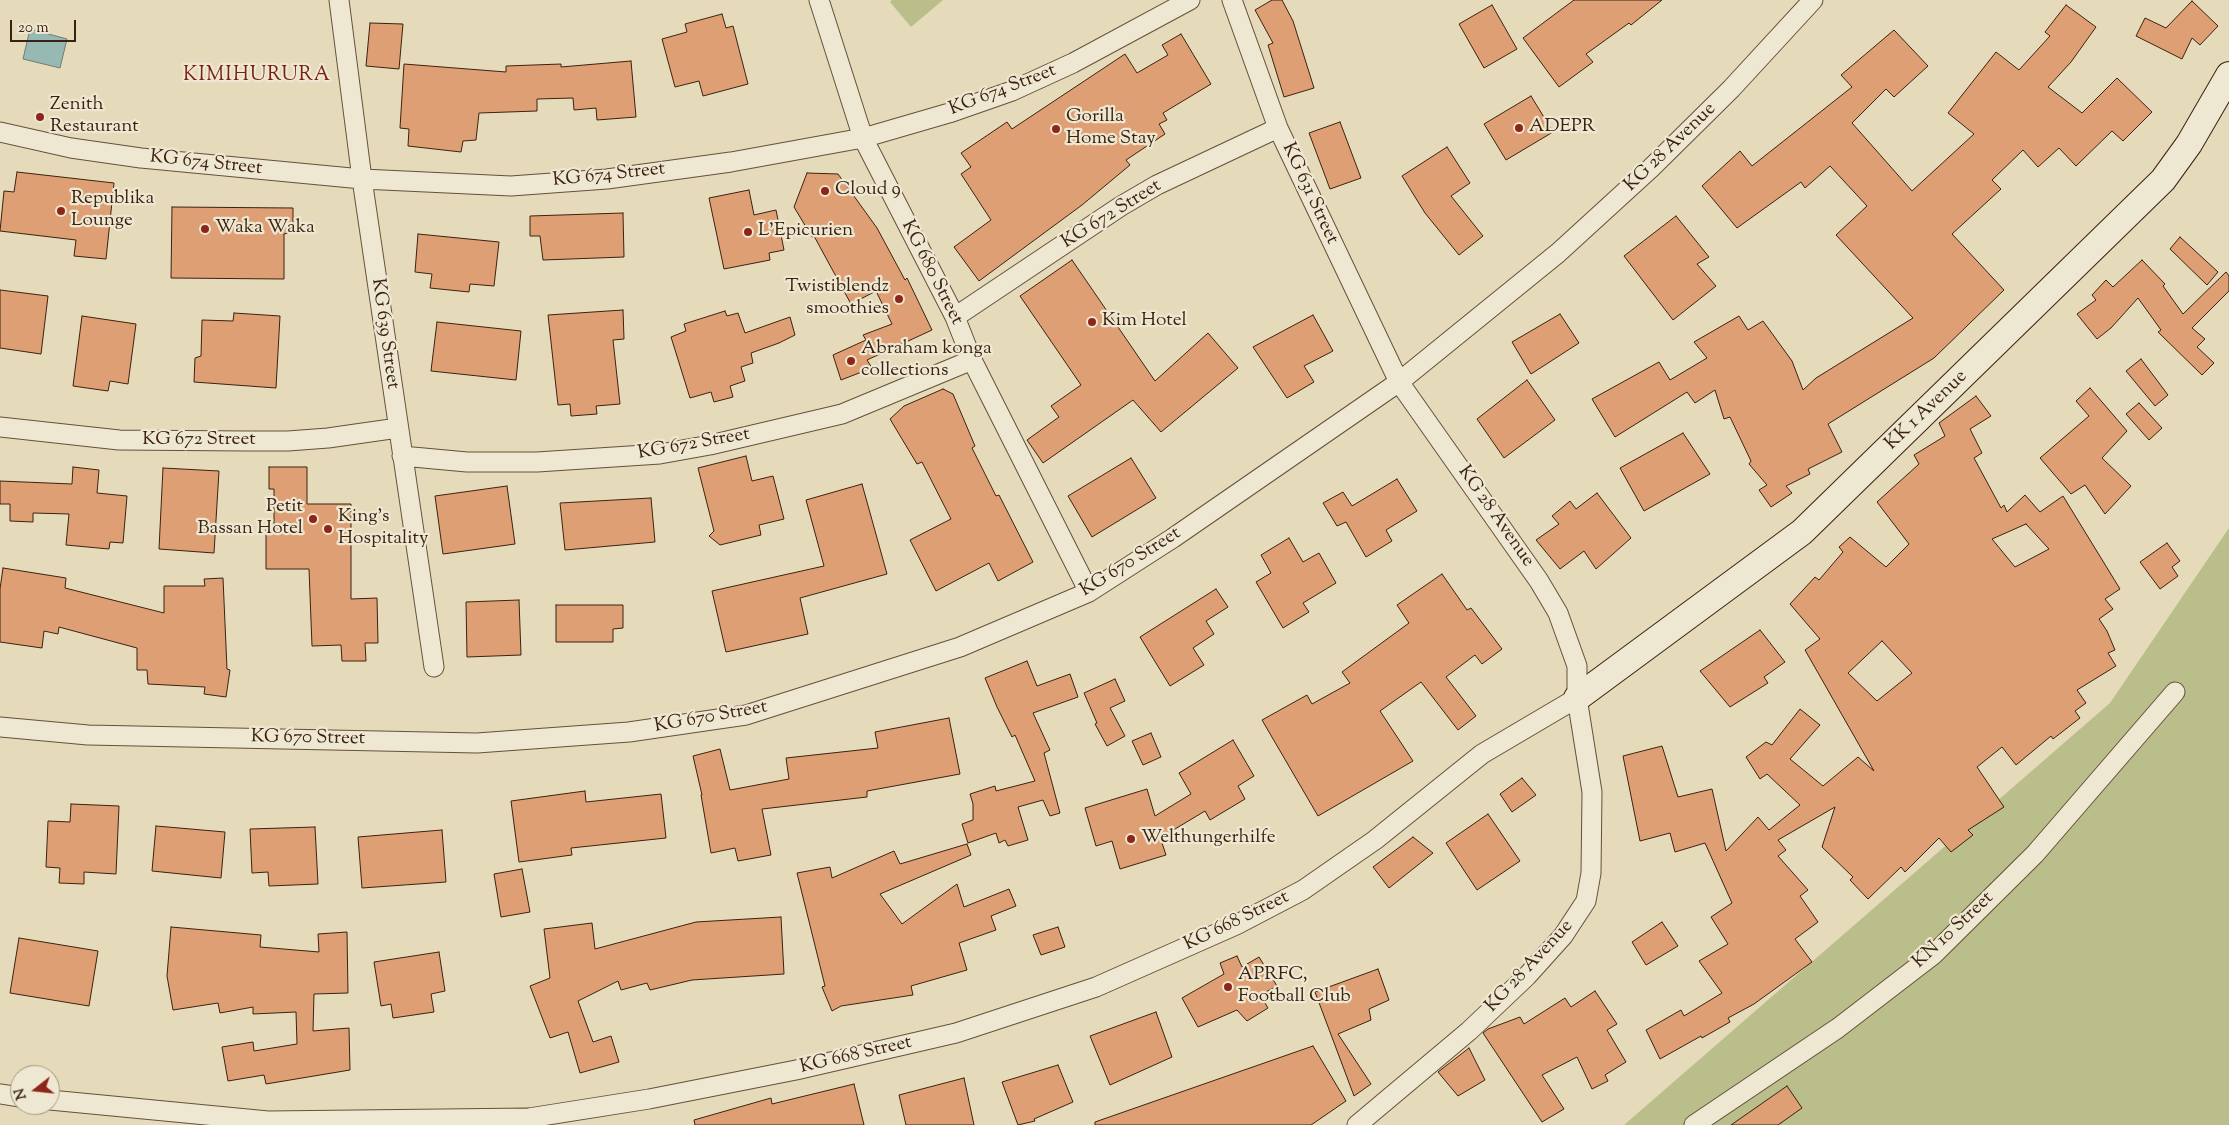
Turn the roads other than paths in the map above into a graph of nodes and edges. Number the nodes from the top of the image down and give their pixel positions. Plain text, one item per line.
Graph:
1 (339, 0) edge
2 (819, 0) edge
3 (1190, 0) edge
4 (1232, 0) edge
5 (1813, 0) edge
6 (2229, 75) edge
7 (1278, 128) junction
8 (0, 132) edge
9 (863, 138) junction
10 (362, 179) junction
11 (955, 318) junction
12 (972, 360) junction
13 (1399, 382) junction
14 (0, 427) edge
15 (398, 428) junction
16 (402, 456) junction
17 (1089, 592) junction
18 (434, 667) dead end
19 (2175, 692) dead end
20 (1577, 698) junction
21 (0, 727) edge
22 (60, 1101) edge
23 (1357, 1125) edge
24 (1694, 1125) edge

1 - 10 street, KG 639 Street
2 - 9 street, KG 680 Street
3 - 9 street, KG 674 Street
4 - 7 street, KG 631 Street
5 - 13 street, KG 28 Avenue
6 - 20 main road, KK 1 Avenue
7 - 11 street, KG 672 Street
7 - 13 street, KG 631 Street
8 - 10 street, KG 674 Street
9 - 10 street, KG 674 Street
9 - 11 street, KG 680 Street
10 - 15 street, KG 639 Street
11 - 12 street, KG 680 Street
12 - 16 street, KG 672 Street
12 - 17 street, KG 680 Street
13 - 17 street, KG 670 Street
13 - 20 street, KG 28 Avenue
14 - 15 street, KG 672 Street
15 - 16 street, KG 639 Street
16 - 18 street, KG 639 Street
17 - 21 street, KG 670 Street
19 - 24 street, KN 10 Street
20 - 22 street, KG 668 Street
20 - 23 street, KG 28 Avenue

